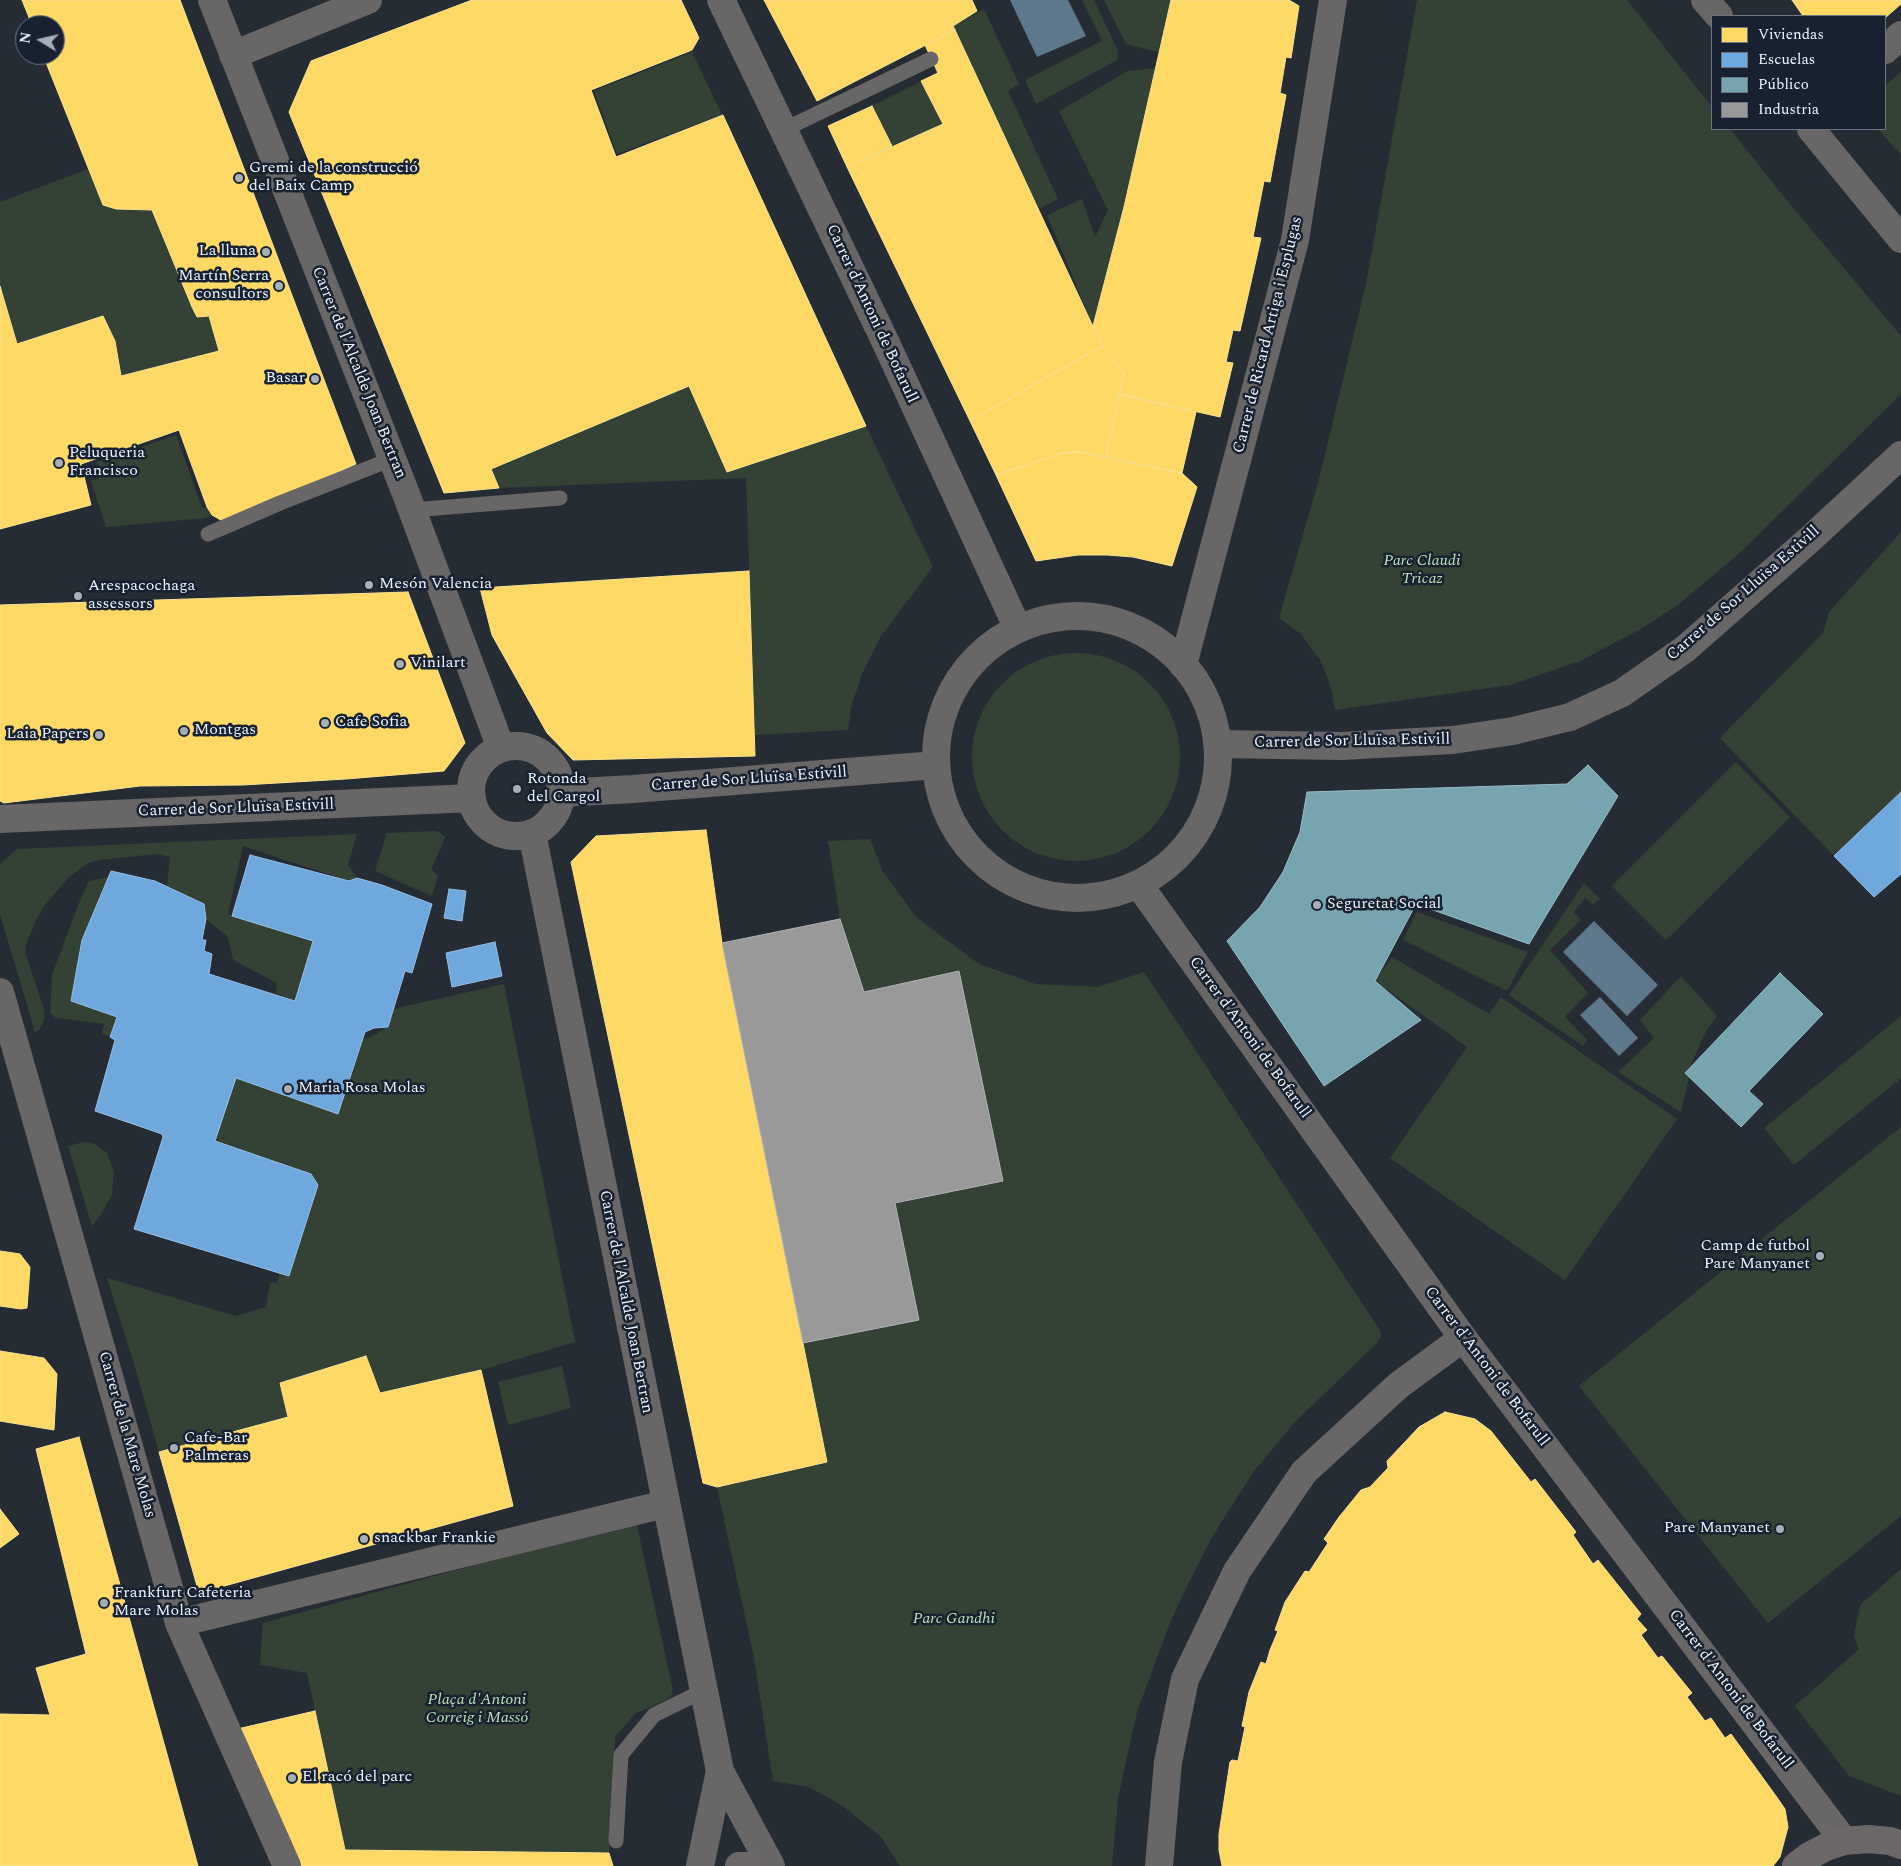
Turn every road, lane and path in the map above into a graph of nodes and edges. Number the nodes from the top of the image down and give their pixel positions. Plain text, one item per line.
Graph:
1 (212, 0) edge
2 (368, 0) edge
3 (721, 0) edge
4 (1333, 0) edge
5 (1705, 0) edge
6 (1718, 15) edge
7 (1901, 35) edge
8 (1886, 49) edge
9 (233, 55) junction
10 (931, 59) dead end
11 (783, 130) junction
12 (1812, 130) edge
13 (1901, 239) edge
14 (1901, 455) edge
15 (392, 459) junction
16 (560, 498) dead end
17 (412, 510) junction
18 (208, 534) dead end
19 (1018, 629) junction
20 (1184, 665) junction
21 (1217, 744) junction
22 (501, 748) junction
23 (936, 765) junction
24 (561, 793) junction
25 (472, 798) junction
26 (0, 819) edge
27 (532, 833) junction
28 (1139, 885) junction
29 (0, 992) edge
30 (1463, 1338) junction
31 (665, 1504) junction
32 (179, 1624) junction
33 (703, 1691) junction
34 (720, 1771) junction
35 (616, 1841) dead end
36 (1844, 1841) junction
37 (1901, 1845) edge
38 (287, 1866) edge
39 (700, 1866) edge
40 (739, 1866) edge
41 (746, 1866) edge
42 (771, 1866) edge
43 (1159, 1866) edge
44 (1796, 1866) edge

1 - 9 street, Carrer de l'Alcalde Joan Bertran
2 - 9 street
3 - 11 street, Carrer d'Antoni de Bofarull
4 - 20 street, Carrer de Ricard Artiga i Esplugas
5 - 6 street
7 - 8 street
9 - 15 street, Carrer de l'Alcalde Joan Bertran
10 - 11 lane
11 - 19 street, Carrer d'Antoni de Bofarull
12 - 13 street
14 - 21 street, Carrer de Sor Lluïsa Estivill
15 - 17 street, Carrer de l'Alcalde Joan Bertran
15 - 18 lane
16 - 17 lane
17 - 22 street, Carrer de l'Alcalde Joan Bertran
19 - 20 street
19 - 23 street
20 - 21 street
21 - 28 street
22 - 24 street
22 - 25 street
23 - 24 street, Carrer de Sor Lluïsa Estivill
23 - 28 street
24 - 27 street
25 - 26 street, Carrer de Sor Lluïsa Estivill
25 - 27 street
27 - 31 street, Carrer de l'Alcalde Joan Bertran
28 - 30 street, Carrer d'Antoni de Bofarull
29 - 32 street, Carrer de la Mare Molas
30 - 36 street, Carrer d'Antoni de Bofarull
30 - 43 street
31 - 32 street
31 - 33 street, Carrer de l'Alcalde Joan Bertran
32 - 38 street, Carrer de la Mare Molas
33 - 34 street, Carrer de l'Alcalde Joan Bertran
33 - 35 lane
34 - 39 street, Carrer de l'Alcalde Joan Bertran
34 - 42 street, Carrer de l'Alcalde Joan Bertran
36 - 37 main road
36 - 44 main road
40 - 41 main road

